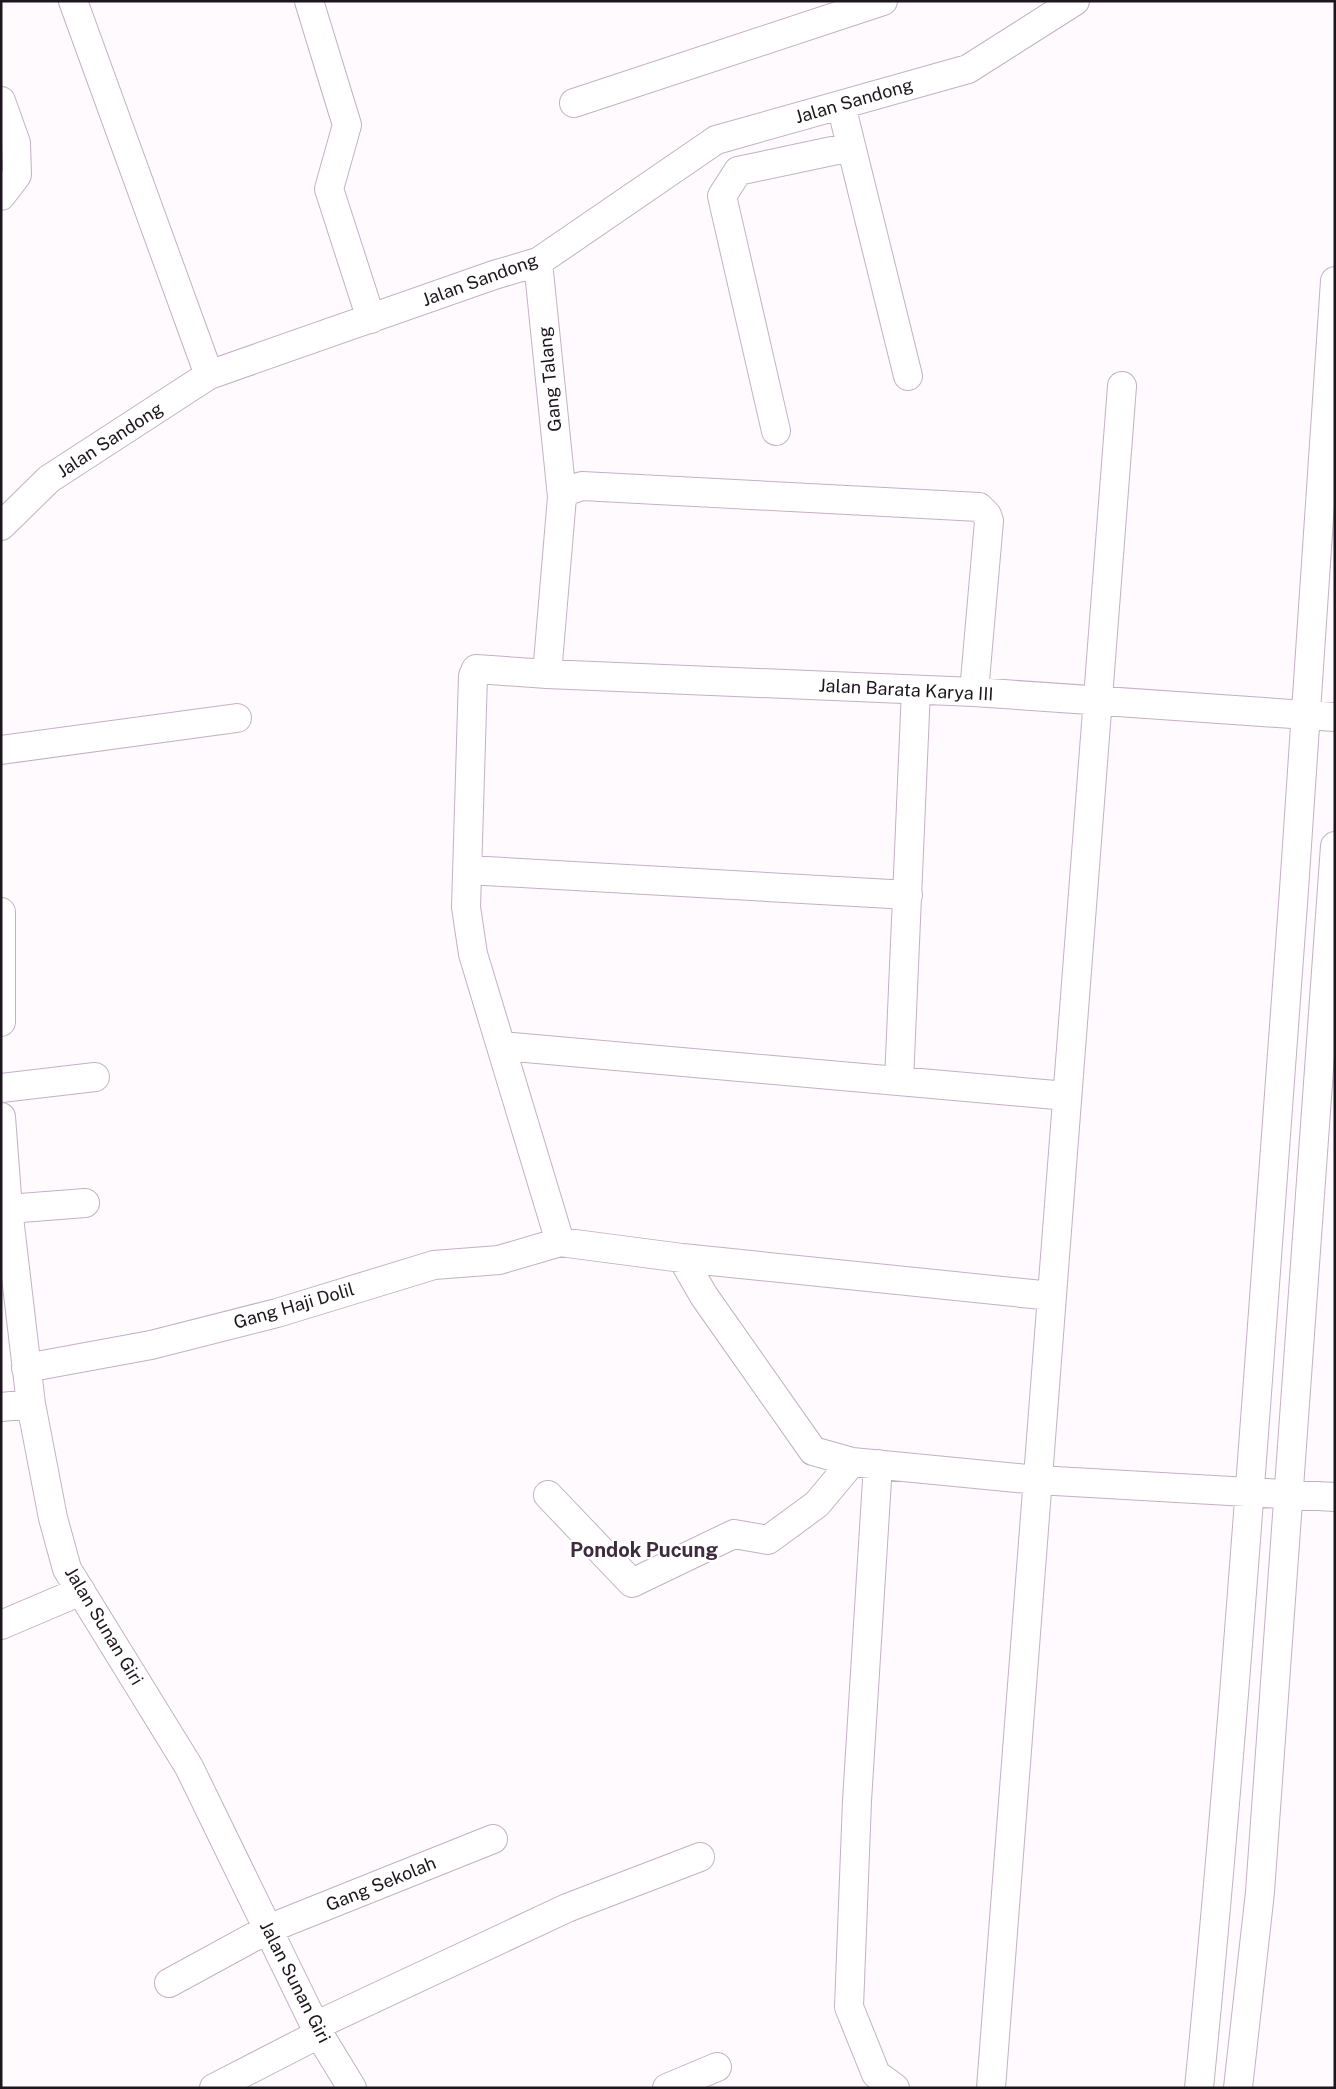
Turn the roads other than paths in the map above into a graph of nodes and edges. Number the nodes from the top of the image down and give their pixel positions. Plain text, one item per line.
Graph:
1 (74, 1) edge
2 (309, 1) edge
3 (883, 1) edge
4 (1074, 1) edge
5 (1, 101) edge
6 (574, 103) dead end
7 (841, 105) junction
8 (851, 147) junction
9 (1, 196) edge
10 (538, 262) junction
11 (1335, 282) edge
12 (372, 319) junction
13 (209, 375) junction
14 (908, 376) dead end
15 (1122, 386) dead end
16 (776, 430) dead end
17 (562, 497) junction
18 (1, 526) edge
19 (547, 674) junction
20 (916, 690) junction
21 (974, 692) junction
22 (1097, 701) junction
23 (1308, 715) junction
24 (1335, 717) edge
25 (237, 718) dead end
26 (1, 750) edge
27 (1335, 846) edge
28 (468, 870) junction
29 (908, 895) junction
30 (1, 912) edge
31 (2, 980) edge
32 (1, 1022) edge
33 (502, 1046) junction
34 (95, 1077) dead end
35 (899, 1081) junction
36 (1, 1088) edge
37 (1067, 1096) junction
38 (1, 1117) edge
39 (85, 1203) dead end
40 (6, 1214) edge
41 (560, 1242) junction
42 (682, 1258) junction
43 (1052, 1296) junction
44 (26, 1368) junction
45 (31, 1404) junction
46 (1, 1407) edge
47 (865, 1463) junction
48 (1038, 1480) junction
49 (1250, 1492) junction
50 (548, 1495) dead end
51 (1289, 1495) junction
52 (1335, 1497) edge
53 (81, 1591) junction
54 (1, 1625) edge
55 (493, 1839) dead end
56 (700, 1857) dead end
57 (268, 1929) junction
58 (169, 1983) dead end
59 (317, 2030) junction
60 (717, 2066) dead end
61 (214, 2088) edge
62 (352, 2088) edge
63 (667, 2088) edge
64 (896, 2088) edge
65 (991, 2088) edge
66 (1200, 2088) edge
67 (1238, 2088) edge

1 - 13 street
2 - 12 street
3 - 6 street
4 - 7 street, Jalan Sandong
5 - 9 street
7 - 8 street
7 - 10 street, Jalan Sandong
8 - 14 street
8 - 16 street
10 - 12 street, Jalan Sandong
10 - 17 street, Gang Talang
11 - 23 street
12 - 13 street, Jalan Sandong
13 - 18 street, Jalan Sandong
15 - 22 street
17 - 19 street, Gang Talang
17 - 21 street
19 - 20 street, Jalan Barata Karya III
19 - 28 street, Jalan Barata Karya III
20 - 21 street, Jalan Barata Karya III
20 - 29 street
21 - 22 street, Jalan Barata Karya III
22 - 23 street, Jalan Barata Karya III
22 - 37 street
23 - 24 street, Jalan Barata Karya III
23 - 49 street
25 - 26 street
27 - 51 street
28 - 29 street
28 - 33 street
29 - 35 street
30 - 31 street
31 - 32 street
33 - 35 street
33 - 41 street
34 - 36 street
35 - 37 street
37 - 43 street
38 - 40 street, Jalan Sunan Giri
39 - 40 street
40 - 44 street, Jalan Sunan Giri
41 - 42 street
41 - 44 street, Gang Haji Dolil
42 - 43 street
42 - 47 street
43 - 48 street
44 - 45 street, Jalan Sunan Giri
45 - 46 street
45 - 53 street, Jalan Sunan Giri
47 - 48 street
47 - 50 street
47 - 64 street
48 - 49 street
48 - 65 street
49 - 51 street
49 - 66 street
51 - 52 street
51 - 67 street
53 - 54 street
53 - 57 street, Jalan Sunan Giri
55 - 57 street, Gang Sekolah
56 - 59 street
57 - 58 street, Gang Sekolah
57 - 59 street, Jalan Sunan Giri
59 - 61 street
59 - 62 street, Jalan Sunan Giri
60 - 63 street

